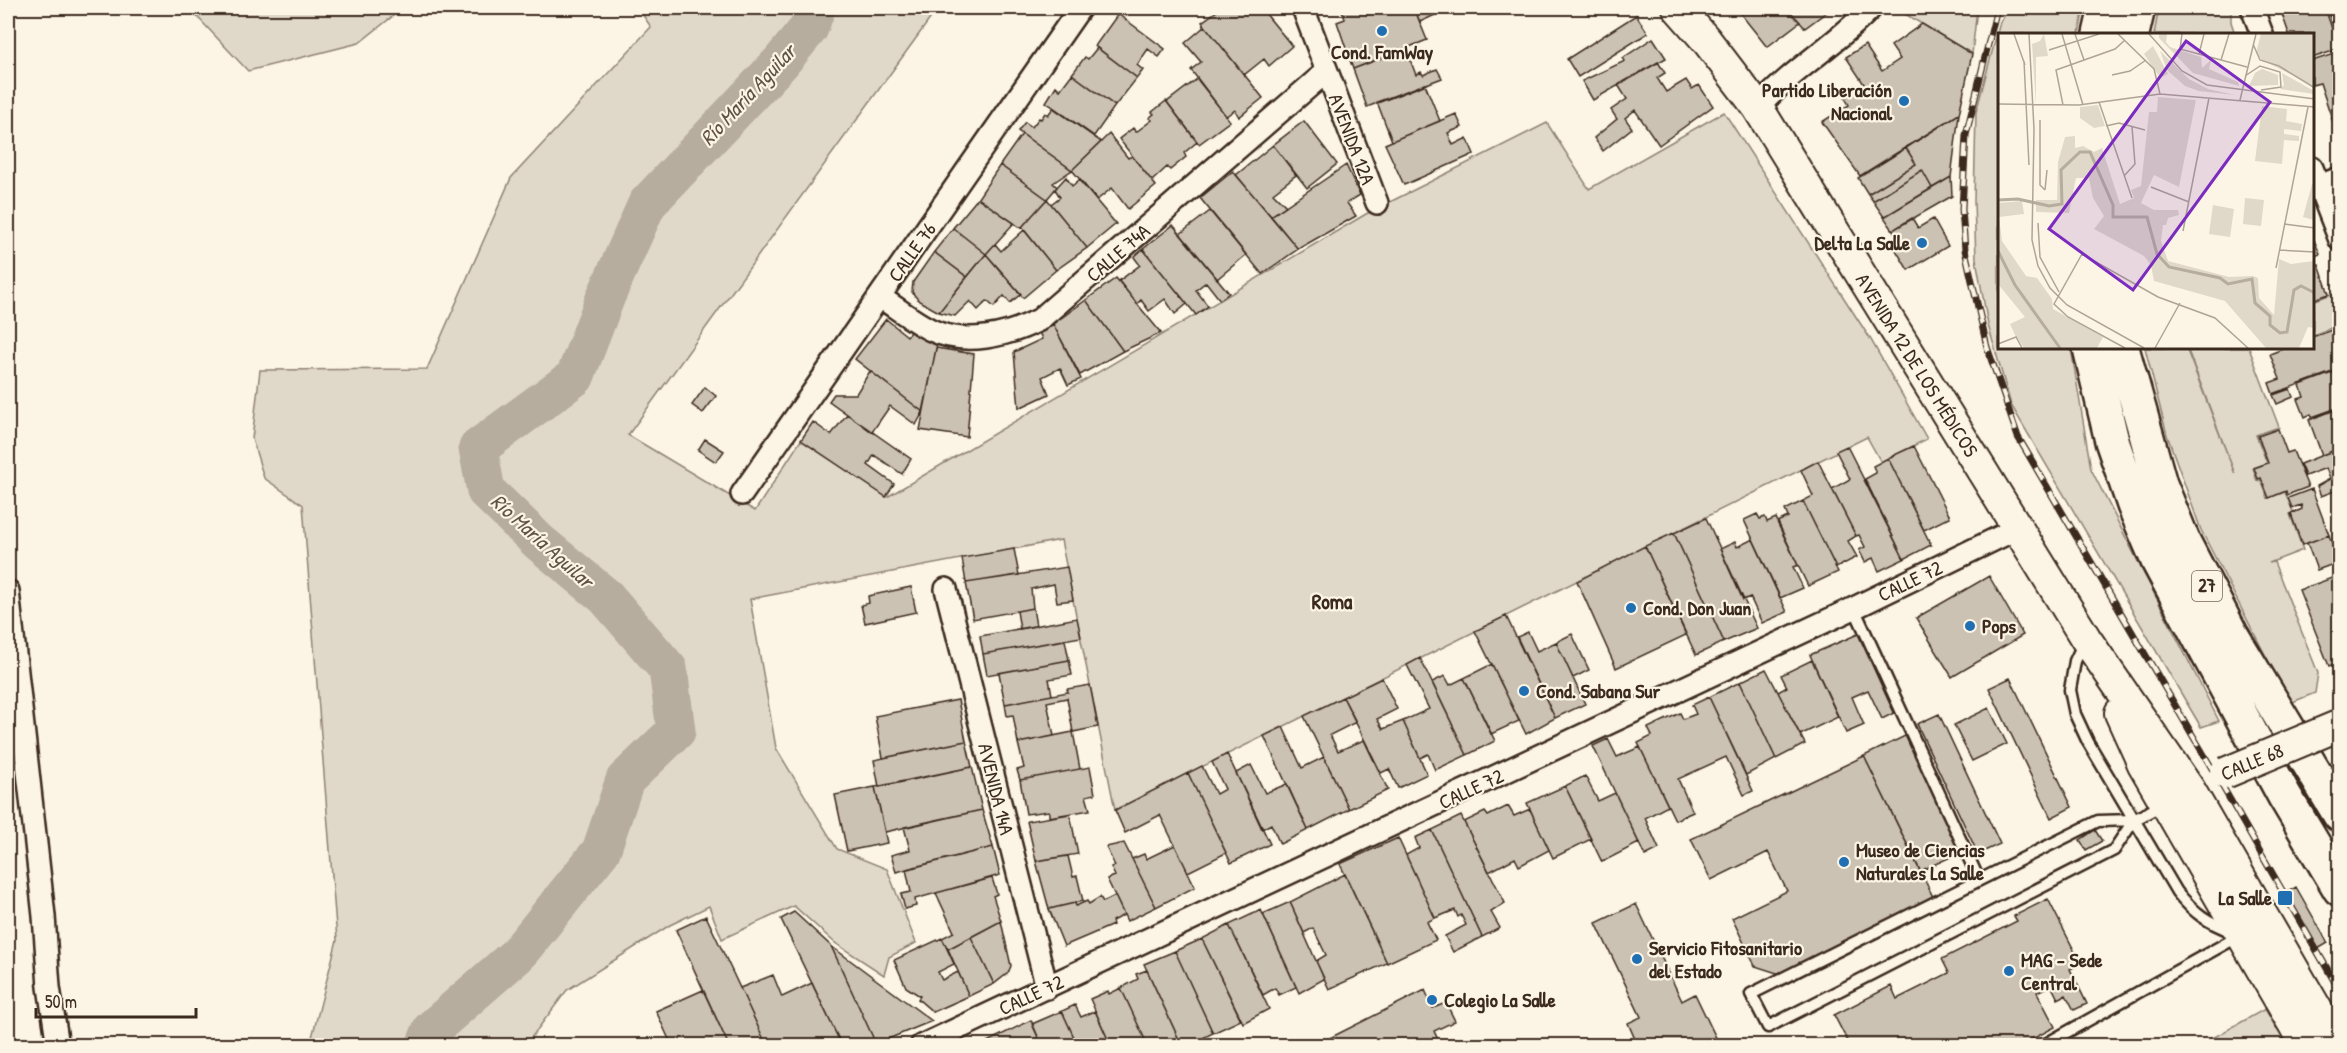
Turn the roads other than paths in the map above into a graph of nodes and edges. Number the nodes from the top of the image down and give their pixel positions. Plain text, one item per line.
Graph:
1 (1080, 8) edge
2 (1303, 8) edge
3 (1678, 8) edge
4 (1871, 8) edge
5 (2106, 8) edge
6 (2138, 8) edge
7 (2252, 8) edge
8 (2100, 33) edge
9 (2132, 33) edge
10 (2262, 33) edge
11 (1327, 71) junction
12 (1758, 108) junction
13 (2316, 177) edge
14 (2340, 178) edge
15 (1377, 203) dead end
16 (2340, 240) edge
17 (880, 297) junction
18 (2090, 350) edge
19 (2123, 350) edge
20 (742, 494) dead end
21 (2018, 528) junction
22 (946, 589) dead end
23 (8, 591) edge
24 (1854, 608) junction
25 (2086, 639) junction
26 (2340, 725) edge
27 (2178, 796) junction
28 (2340, 815) edge
29 (2134, 820) junction
30 (1979, 880) junction
31 (2340, 890) edge
32 (2242, 935) junction
33 (1047, 988) junction
34 (58, 1046) edge
35 (921, 1046) edge
36 (2042, 1046) edge
37 (2306, 1046) edge
38 (2338, 1046) edge

1 - 17 street, CALLE 76
2 - 11 street, AVENIDA 12A
3 - 12 main road, AVENIDA 12 DE LOS MÉDICOS
4 - 12 street
5 - 8 highway
6 - 9 highway
7 - 10 street
11 - 15 street, AVENIDA 12A
11 - 17 street, CALLE 74A
12 - 21 main road, AVENIDA 12 DE LOS MÉDICOS
13 - 14 street
13 - 16 street
17 - 20 street, CALLE 76
18 - 31 highway, 27
19 - 28 highway, 27
21 - 24 street, CALLE 72
21 - 25 main road, AVENIDA 12 DE LOS MÉDICOS
22 - 33 street, AVENIDA 14A
23 - 34 street
24 - 30 lane
24 - 33 street, CALLE 72
25 - 27 main road, AVENIDA 12 DE LOS MÉDICOS
25 - 27 main road, AVENIDA 12 DE LOS MÉDICOS
25 - 29 lane
26 - 27 main road, CALLE 68, bridge
27 - 29 lane
27 - 32 main road, AVENIDA 12 DE LOS MÉDICOS
27 - 38 main road, AVENIDA 12 DE LOS MÉDICOS
29 - 30 lane
29 - 30 lane
29 - 32 lane
32 - 36 lane
32 - 37 main road, AVENIDA 12 DE LOS MÉDICOS
33 - 35 street, CALLE 72

